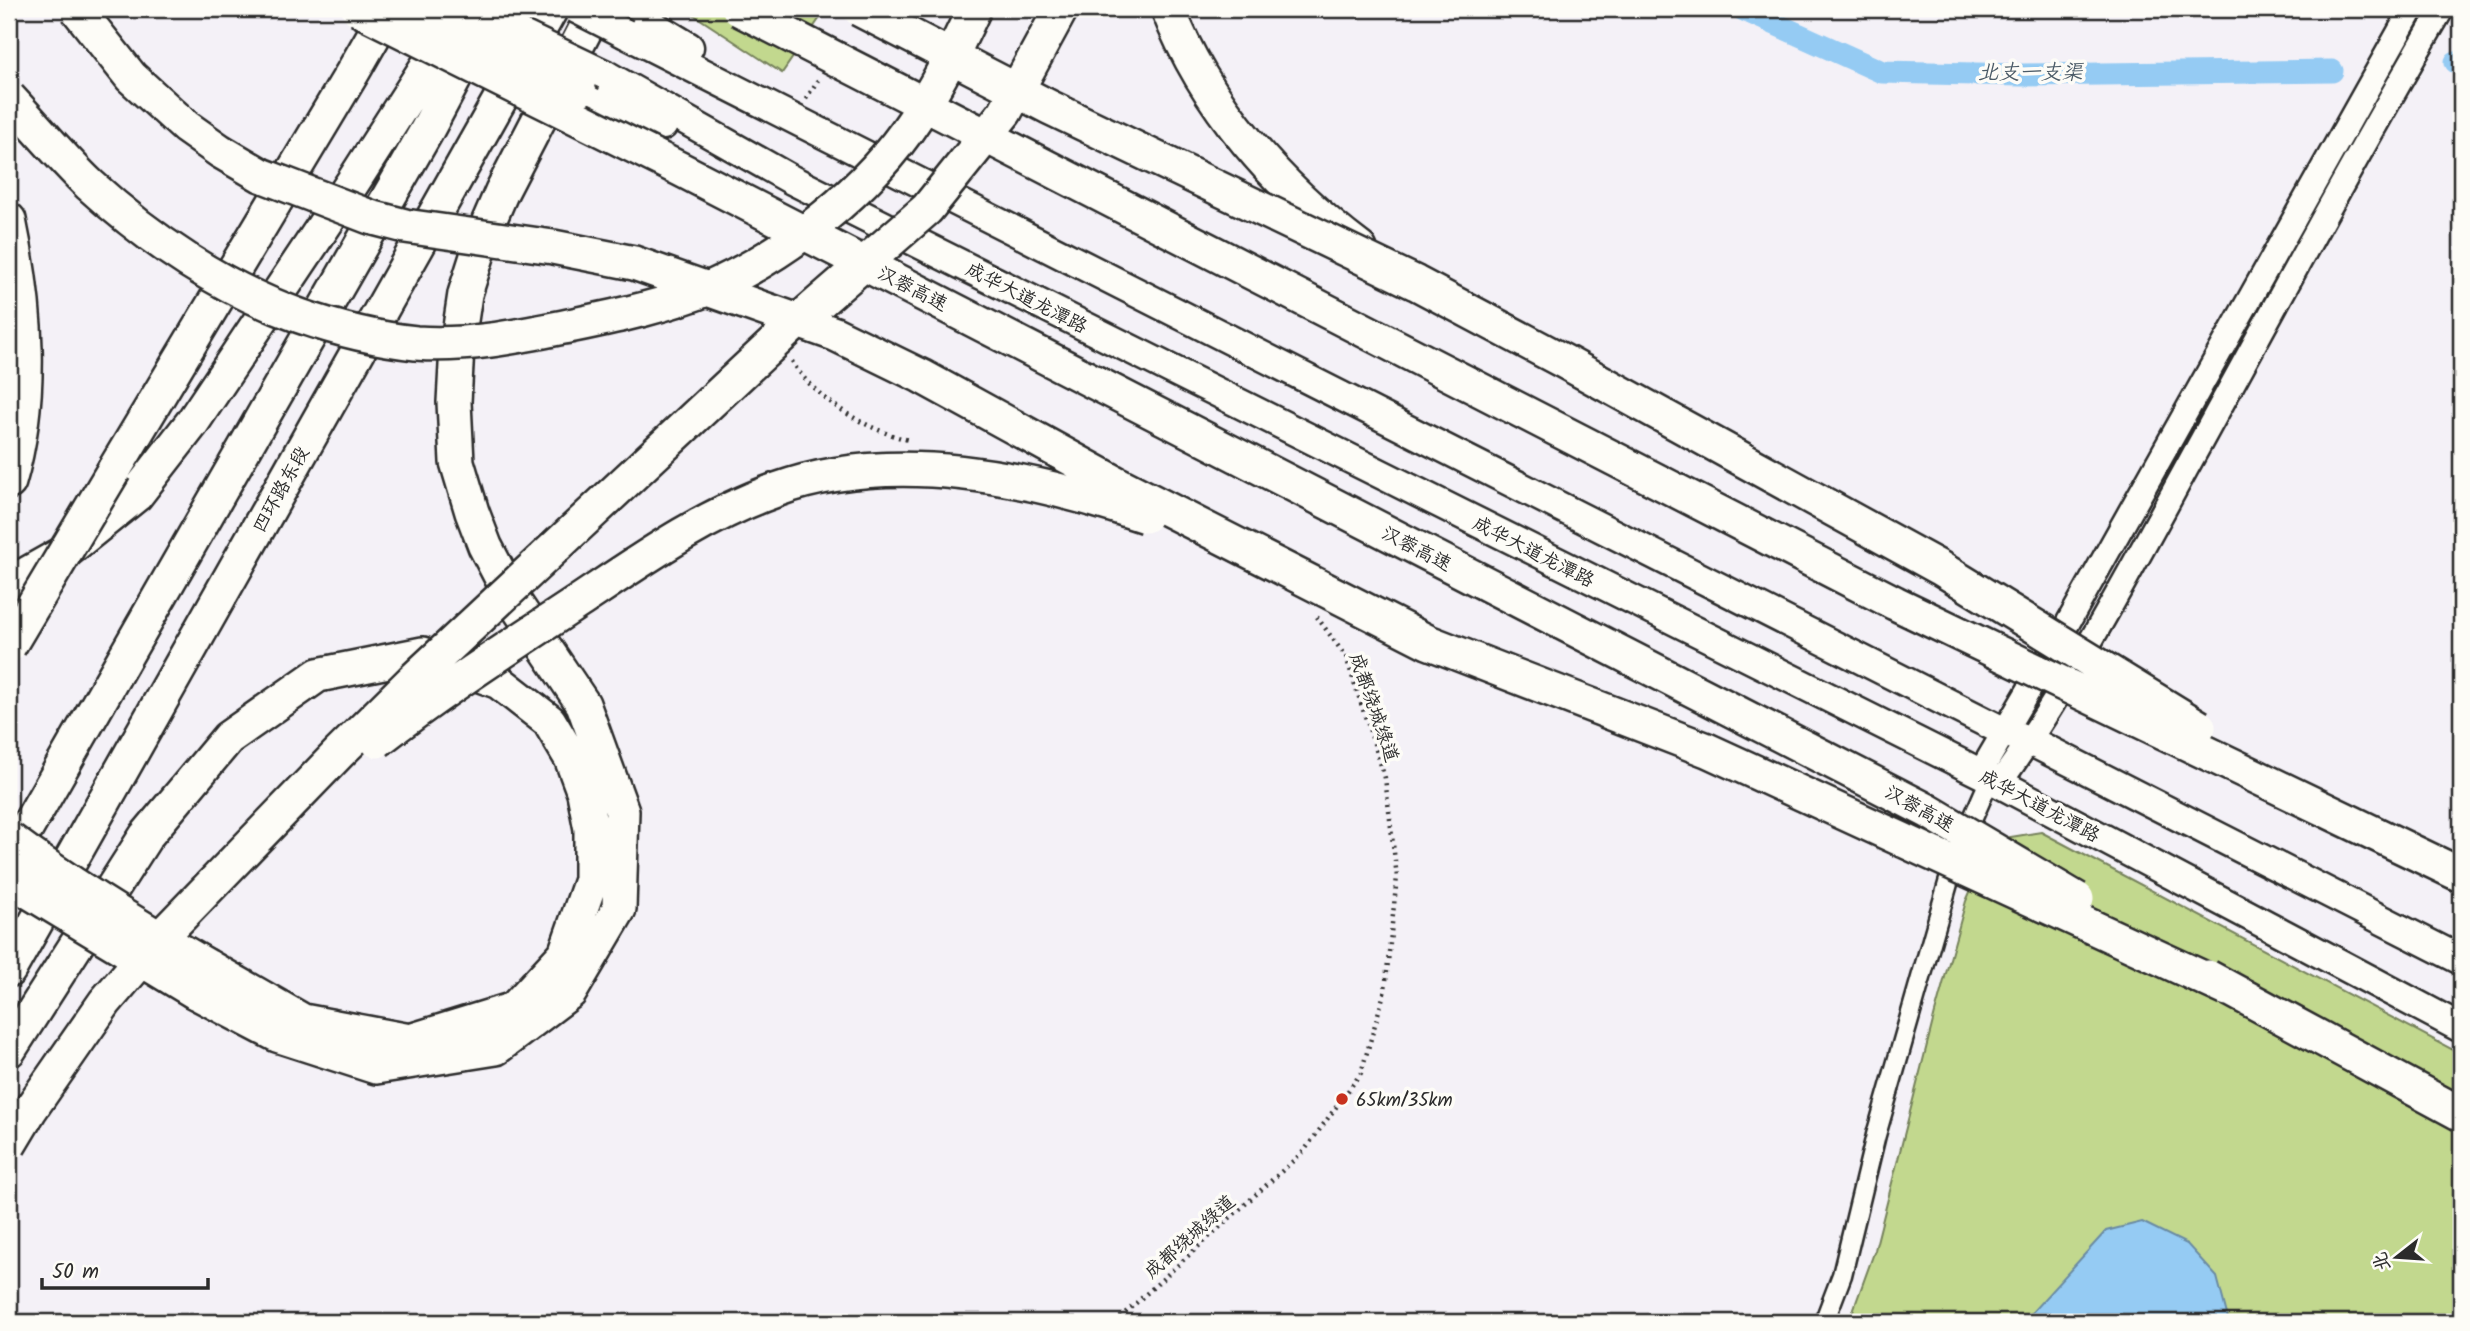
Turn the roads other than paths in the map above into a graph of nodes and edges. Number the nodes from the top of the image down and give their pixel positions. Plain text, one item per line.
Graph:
1 (77, 9) edge
2 (358, 9) edge
3 (388, 9) edge
4 (410, 9) edge
5 (466, 9) edge
6 (491, 9) edge
7 (551, 9) edge
8 (577, 9) edge
9 (596, 9) edge
10 (739, 9) edge
11 (859, 9) edge
12 (974, 9) edge
13 (1061, 9) edge
14 (1168, 9) edge
15 (2412, 9) edge
16 (2442, 9) edge
17 (629, 19) edge
18 (9, 98) edge
19 (792, 180) junction
20 (9, 220) edge
21 (1416, 283) junction
22 (9, 482) edge
23 (9, 584) edge
24 (1428, 642) junction
25 (9, 646) edge
26 (2003, 731) junction
27 (2030, 741) junction
28 (1990, 779) junction
29 (9, 839) edge
30 (9, 859) edge
31 (2459, 874) edge
32 (9, 876) edge
33 (214, 885) junction
34 (2461, 960) edge
35 (9, 970) edge
36 (201, 979) junction
37 (2227, 989) junction
38 (2461, 1028) edge
39 (9, 1050) edge
40 (2461, 1114) edge
41 (9, 1145) edge
42 (1824, 1322) edge

1 - 24 highway, bridge
2 - 37 highway, 汉蓉高速, bridge
3 - 25 highway, bridge
4 - 19 main road, bridge
5 - 19 main road, 成华大道龙潭路, bridge
5 - 23 highway
6 - 30 highway
7 - 35 highway, 四环路东段
8 - 17 main road, bridge
9 - 36 highway
10 - 31 highway, bridge
11 - 21 highway, bridge
12 - 18 highway, bridge
13 - 33 highway, bridge
14 - 21 highway, bridge
15 - 26 street
16 - 27 street
17 - 26 main road
19 - 28 main road, 成华大道龙潭路
20 - 22 highway
21 - 31 highway, bridge
24 - 33 highway, bridge
24 - 37 highway, bridge
26 - 27 main road
26 - 28 street
27 - 28 street
27 - 34 main road
28 - 38 main road, 成华大道龙潭路
28 - 42 street
29 - 36 highway, bridge
32 - 36 highway, bridge
33 - 41 highway, bridge
36 - 39 highway
37 - 40 highway, 汉蓉高速, bridge

